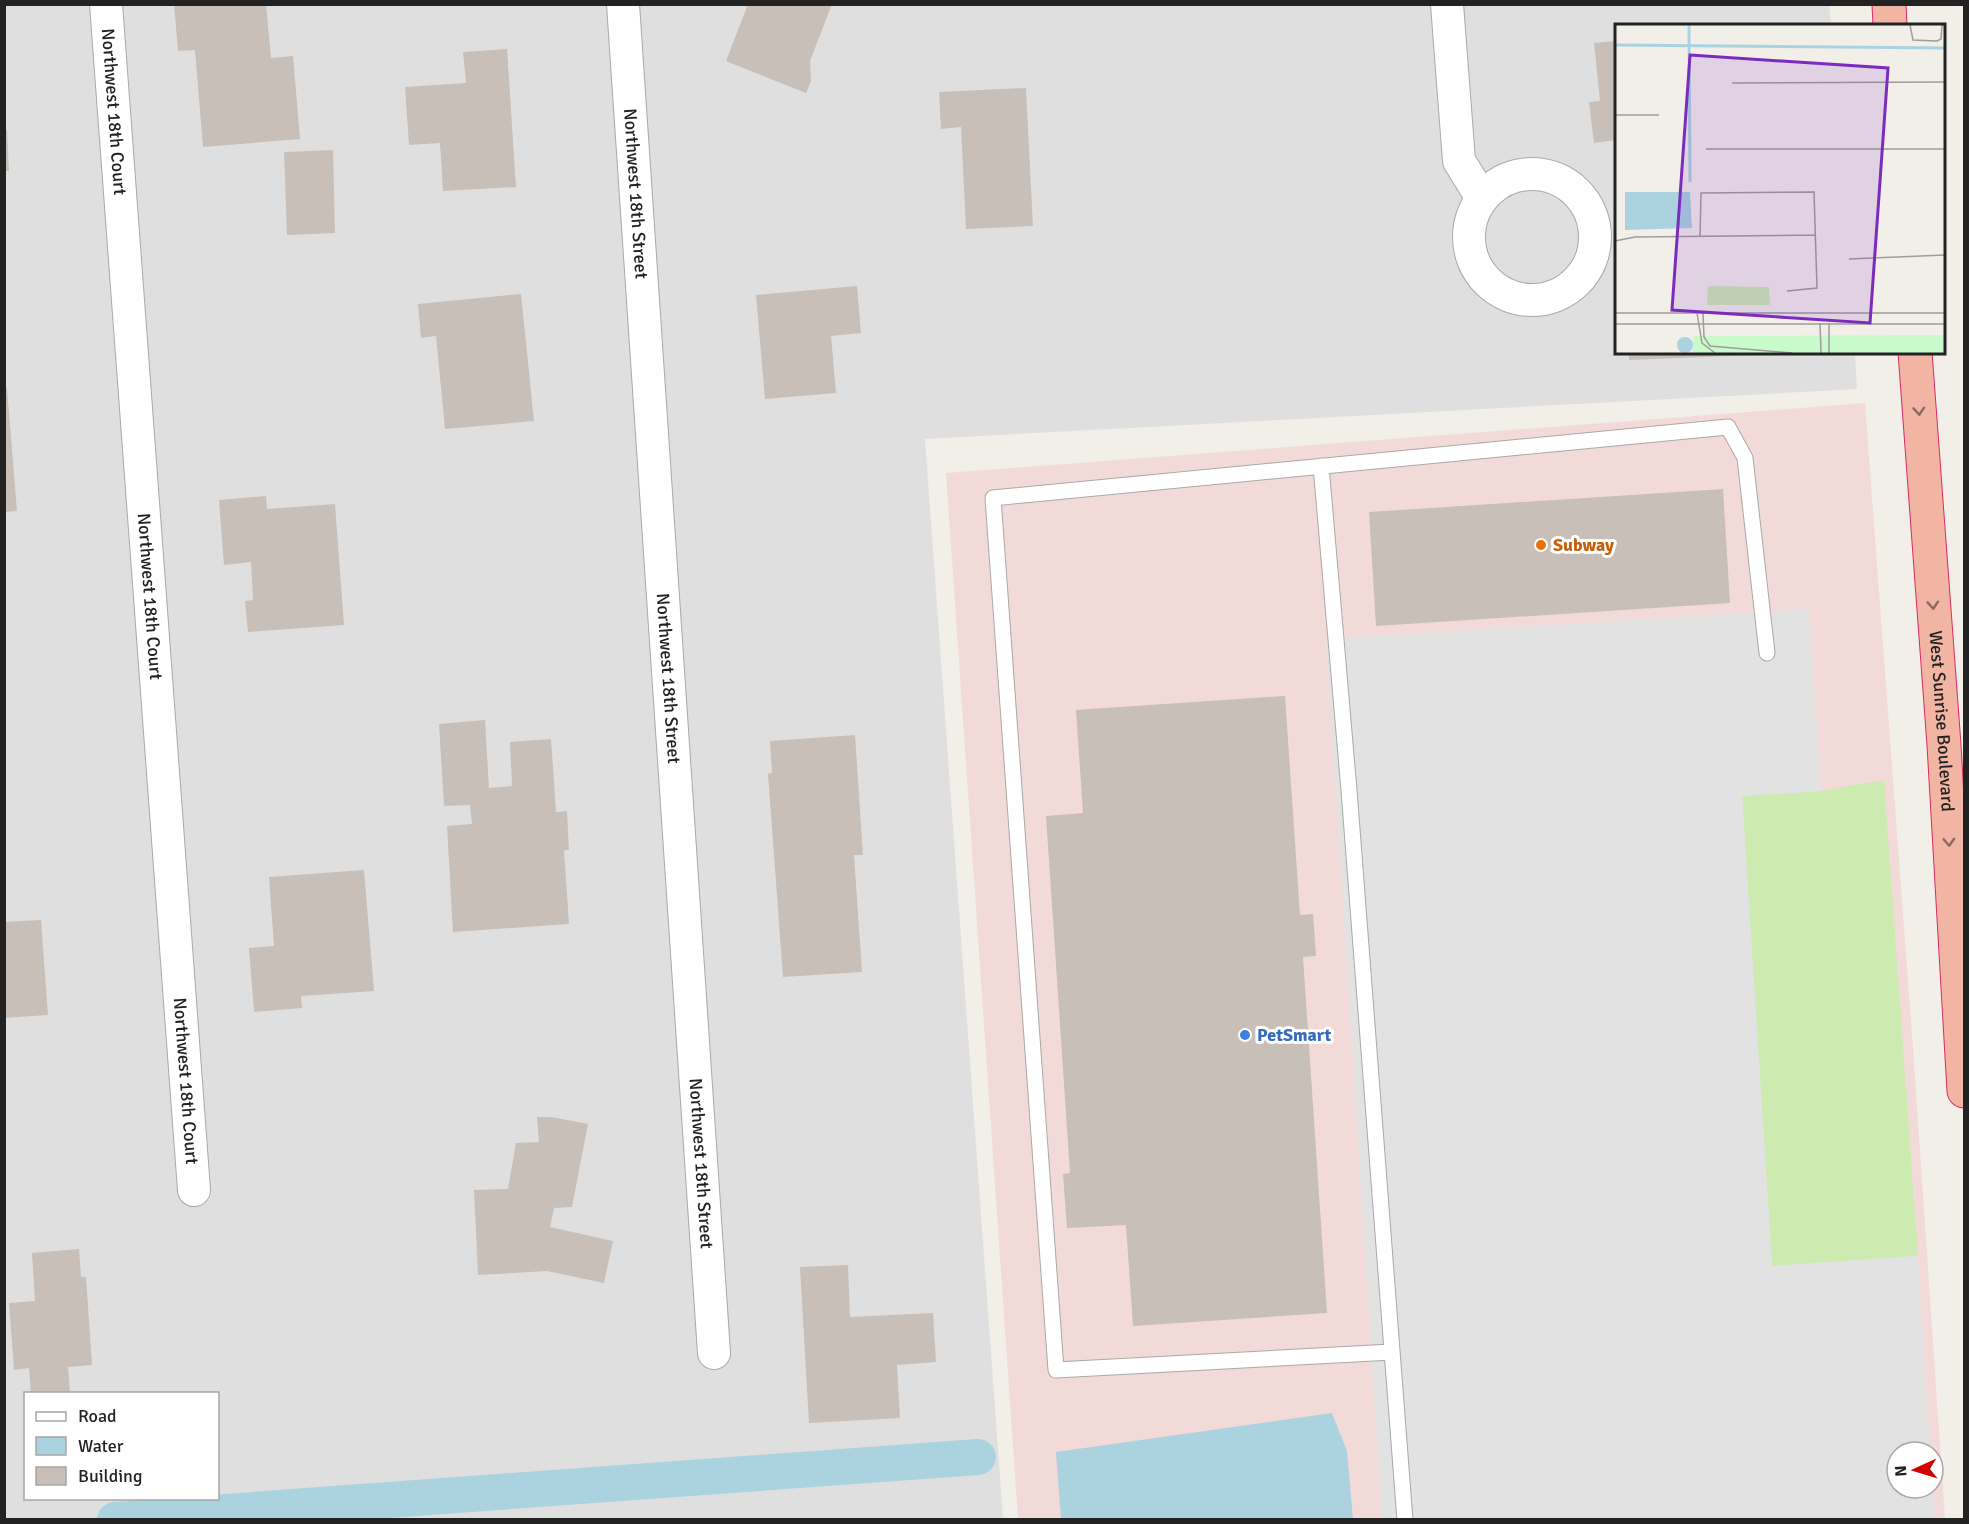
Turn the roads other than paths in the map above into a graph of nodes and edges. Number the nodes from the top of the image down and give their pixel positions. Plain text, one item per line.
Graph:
1 (106, 4) edge
2 (623, 4) edge
3 (1447, 4) edge
4 (1889, 4) edge
5 (1890, 24) edge
6 (1482, 198) junction
7 (1915, 354) edge
8 (1321, 466) junction
9 (1767, 653) dead end
10 (1965, 1091) edge
11 (194, 1190) dead end
12 (1392, 1352) junction
13 (714, 1353) dead end
14 (1405, 1520) edge

1 - 11 street, Northwest 18th Court
2 - 13 street, Northwest 18th Street
3 - 6 street
4 - 5 highway
6 - 6 street
7 -> 10 highway, West Sunrise Boulevard
8 - 9 lane
8 - 12 lane
8 - 12 lane
12 - 14 lane

